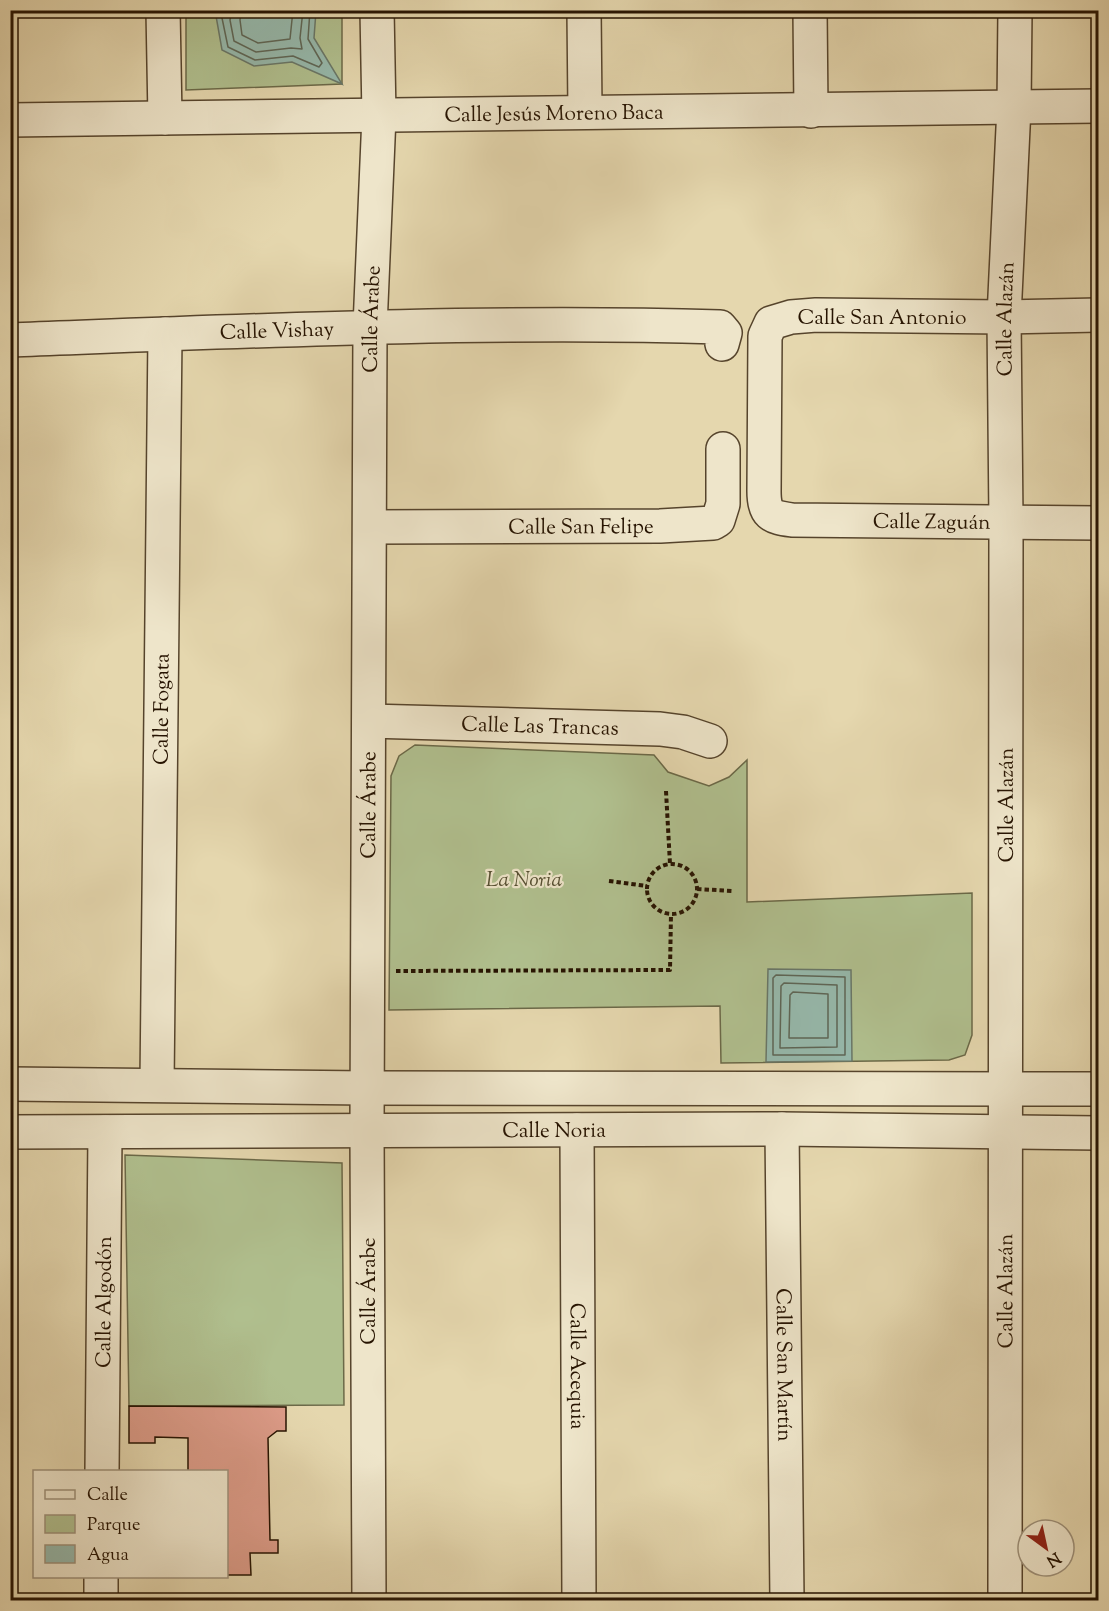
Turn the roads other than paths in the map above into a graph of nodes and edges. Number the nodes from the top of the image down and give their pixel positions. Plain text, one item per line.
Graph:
1 (163, 10) edge
2 (377, 10) edge
3 (585, 10) edge
4 (810, 10) edge
5 (1015, 10) edge
6 (1098, 106) edge
7 (1014, 107) junction
8 (811, 111) junction
9 (585, 112) junction
10 (379, 116) junction
11 (165, 118) junction
12 (10, 120) edge
13 (1098, 315) edge
14 (1004, 317) junction
15 (370, 327) junction
16 (165, 334) junction
17 (723, 337) dead end
18 (10, 340) edge
19 (723, 449) dead end
20 (768, 512) joint
21 (1006, 521) junction
22 (1098, 523) edge
23 (370, 527) junction
24 (369, 721) junction
25 (710, 741) dead end
26 (10, 1084) edge
27 (157, 1084) junction
28 (367, 1088) junction
29 (1004, 1088) junction
30 (1098, 1089) edge
31 (782, 1129) junction
32 (367, 1130) junction
33 (577, 1130) junction
34 (1004, 1130) junction
35 (10, 1132) edge
36 (105, 1132) junction
37 (1098, 1133) edge
38 (102, 1470) edge
39 (101, 1578) edge
40 (101, 1600) edge
41 (369, 1600) edge
42 (579, 1600) edge
43 (787, 1600) edge
44 (1005, 1600) edge

1 - 11 street
2 - 10 street, Calle Árabe
3 - 9 street
4 - 8 street
5 - 7 street, Calle Alazán
6 - 7 street, Calle Jesús Moreno Baca
7 - 8 street, Calle Jesús Moreno Baca
7 - 14 street, Calle Alazán
8 - 9 street, Calle Jesús Moreno Baca
9 - 10 street, Calle Jesús Moreno Baca
10 - 11 street, Calle Jesús Moreno Baca
10 - 15 street, Calle Árabe
11 - 12 street, Calle Jesús Moreno Baca
13 - 14 street
14 - 20 street, Calle San Antonio
14 - 21 street, Calle Alazán
15 - 16 street, Calle Vishay
15 - 17 street, Calle Vishay
15 - 23 street, Calle Árabe
16 - 18 street, Calle Vishay
16 - 27 street, Calle Fogata
19 - 23 street, Calle San Felipe
20 - 21 street, Calle Zaguán
21 - 22 street, Calle Zaguán
21 - 29 street, Calle Alazán
23 - 24 street, Calle Árabe
24 - 25 street, Calle Las Trancas
24 - 28 street, Calle Árabe
26 - 27 street, Calle Noria
27 - 28 street, Calle Noria
28 - 29 street, Calle Noria
28 - 32 street, Calle Árabe
29 - 30 street, Calle Noria
29 - 34 street, Calle Alazán
31 - 33 street, Calle Noria
31 - 34 street, Calle Noria
31 - 43 street, Calle San Martín
32 - 33 street, Calle Noria
32 - 36 street, Calle Noria
32 - 41 street, Calle Árabe
33 - 42 street, Calle Acequia
34 - 37 street, Calle Noria
34 - 44 street, Calle Alazán
35 - 36 street, Calle Noria
36 - 38 street, Calle Algodón
39 - 40 street

